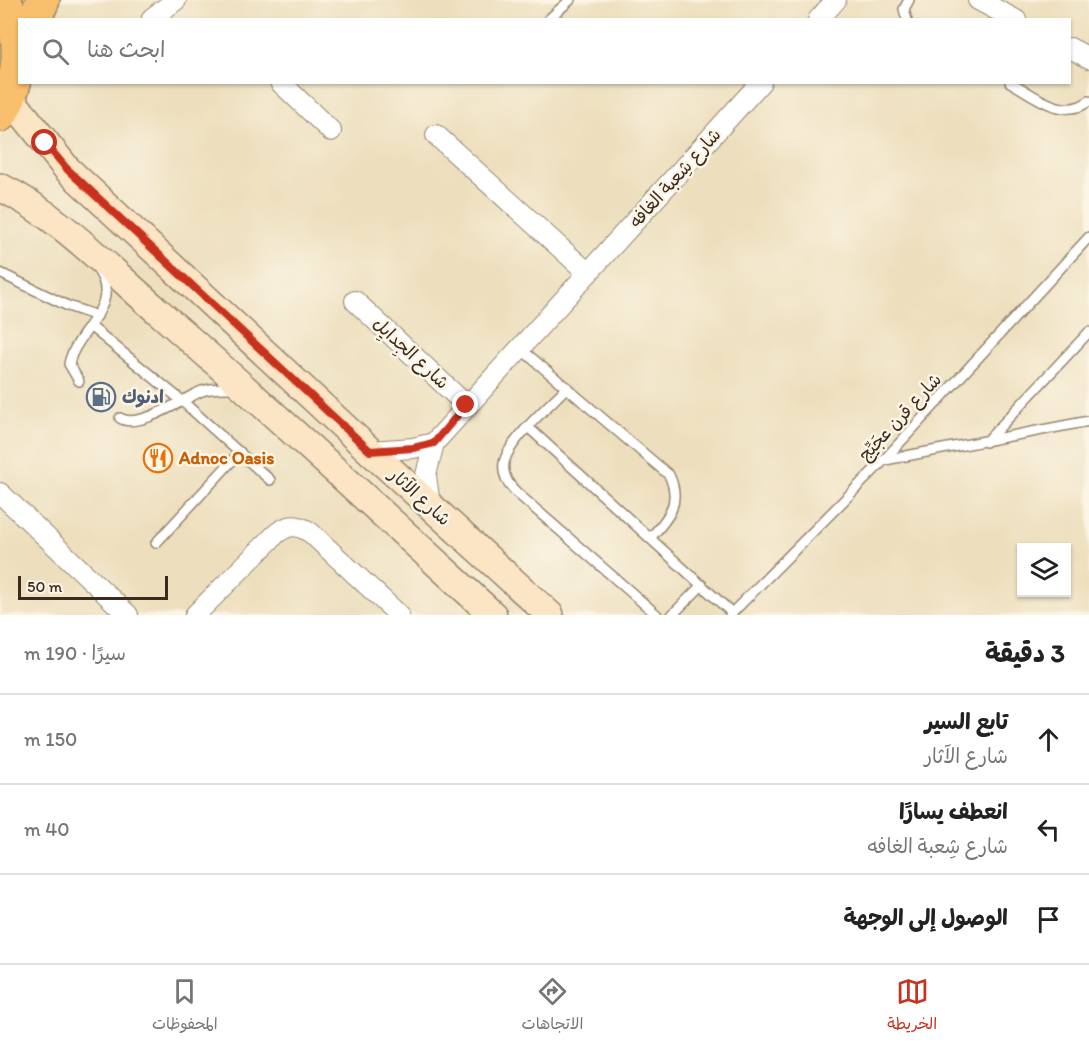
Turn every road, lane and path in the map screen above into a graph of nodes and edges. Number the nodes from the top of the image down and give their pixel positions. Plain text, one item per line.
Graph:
1 (3, 0) edge
2 (43, 0) edge
3 (570, 0) edge
4 (836, 0) edge
5 (909, 0) edge
6 (978, 0) edge
7 (175, 9) edge
8 (35, 18) edge
9 (152, 18) edge
10 (550, 18) edge
11 (820, 18) edge
12 (906, 18) edge
13 (1012, 18) edge
14 (1071, 49) edge
15 (18, 51) edge
16 (1089, 58) edge
17 (18, 68) edge
18 (282, 84) edge
19 (759, 84) edge
20 (1014, 84) edge
21 (1089, 101) edge
22 (5, 107) edge
23 (331, 131) dead end
24 (436, 135) dead end
25 (0, 188) edge
26 (1089, 237) edge
27 (84, 247) junction
28 (0, 273) edge
29 (588, 273) junction
30 (355, 301) dead end
31 (97, 316) junction
32 (90, 326) junction
33 (1089, 332) edge
34 (521, 349) junction
35 (79, 381) dead end
36 (567, 387) junction
37 (246, 388) junction
38 (181, 400) junction
39 (466, 405) junction
40 (120, 418) dead end
41 (1089, 420) edge
42 (529, 428) junction
43 (986, 442) junction
44 (434, 443) junction
45 (370, 451) junction
46 (240, 452) junction
47 (885, 460) junction
48 (270, 480) dead end
49 (0, 493) edge
50 (430, 507) junction
51 (650, 537) junction
52 (156, 543) dead end
53 (702, 585) junction
54 (479, 609) edge
55 (731, 614) edge
56 (128, 615) edge
57 (195, 615) edge
58 (399, 615) edge
59 (550, 615) edge
60 (657, 615) edge
61 (672, 615) edge

1 - 15 highway
2 - 8 highway
3 - 10 lane
4 - 11 street
5 - 12 lane
6 - 13 street
7 - 9 street
14 - 16 street
17 - 22 highway
18 - 23 street
19 - 29 street, شارع شِعبة الغافه
20 - 21 lane
22 - 45 street, شارع الآثار
24 - 29 street
25 - 27 street, شارع الآثار
26 - 47 lane, شارع قرن عجَيِّج
27 - 31 lane
27 - 37 street, شارع الآثار
28 - 31 lane
29 - 34 street, شارع شِعبة الغافه
30 - 39 street, شارع الجِدايِل
31 - 32 lane
32 - 35 lane
32 - 38 lane
33 - 43 lane
34 - 36 lane
34 - 39 street, شارع شِعبة الغافه
36 - 42 lane
36 - 51 lane
37 - 38 lane
37 - 54 street, شارع الآثار
38 - 40 lane
38 - 46 lane
39 - 44 street, شارع شِعبة الغافه
41 - 43 lane
42 - 51 lane
42 - 60 lane
43 - 47 lane
44 - 45 street
44 - 50 street, شارع شِعبة الغافه
45 - 50 street, شارع الآثار
46 - 48 lane
46 - 52 lane
47 - 55 lane, شارع قرن عجَيِّج
49 - 56 street
50 - 59 street, شارع الآثار
51 - 53 lane
53 - 55 lane
53 - 61 lane
57 - 58 street

